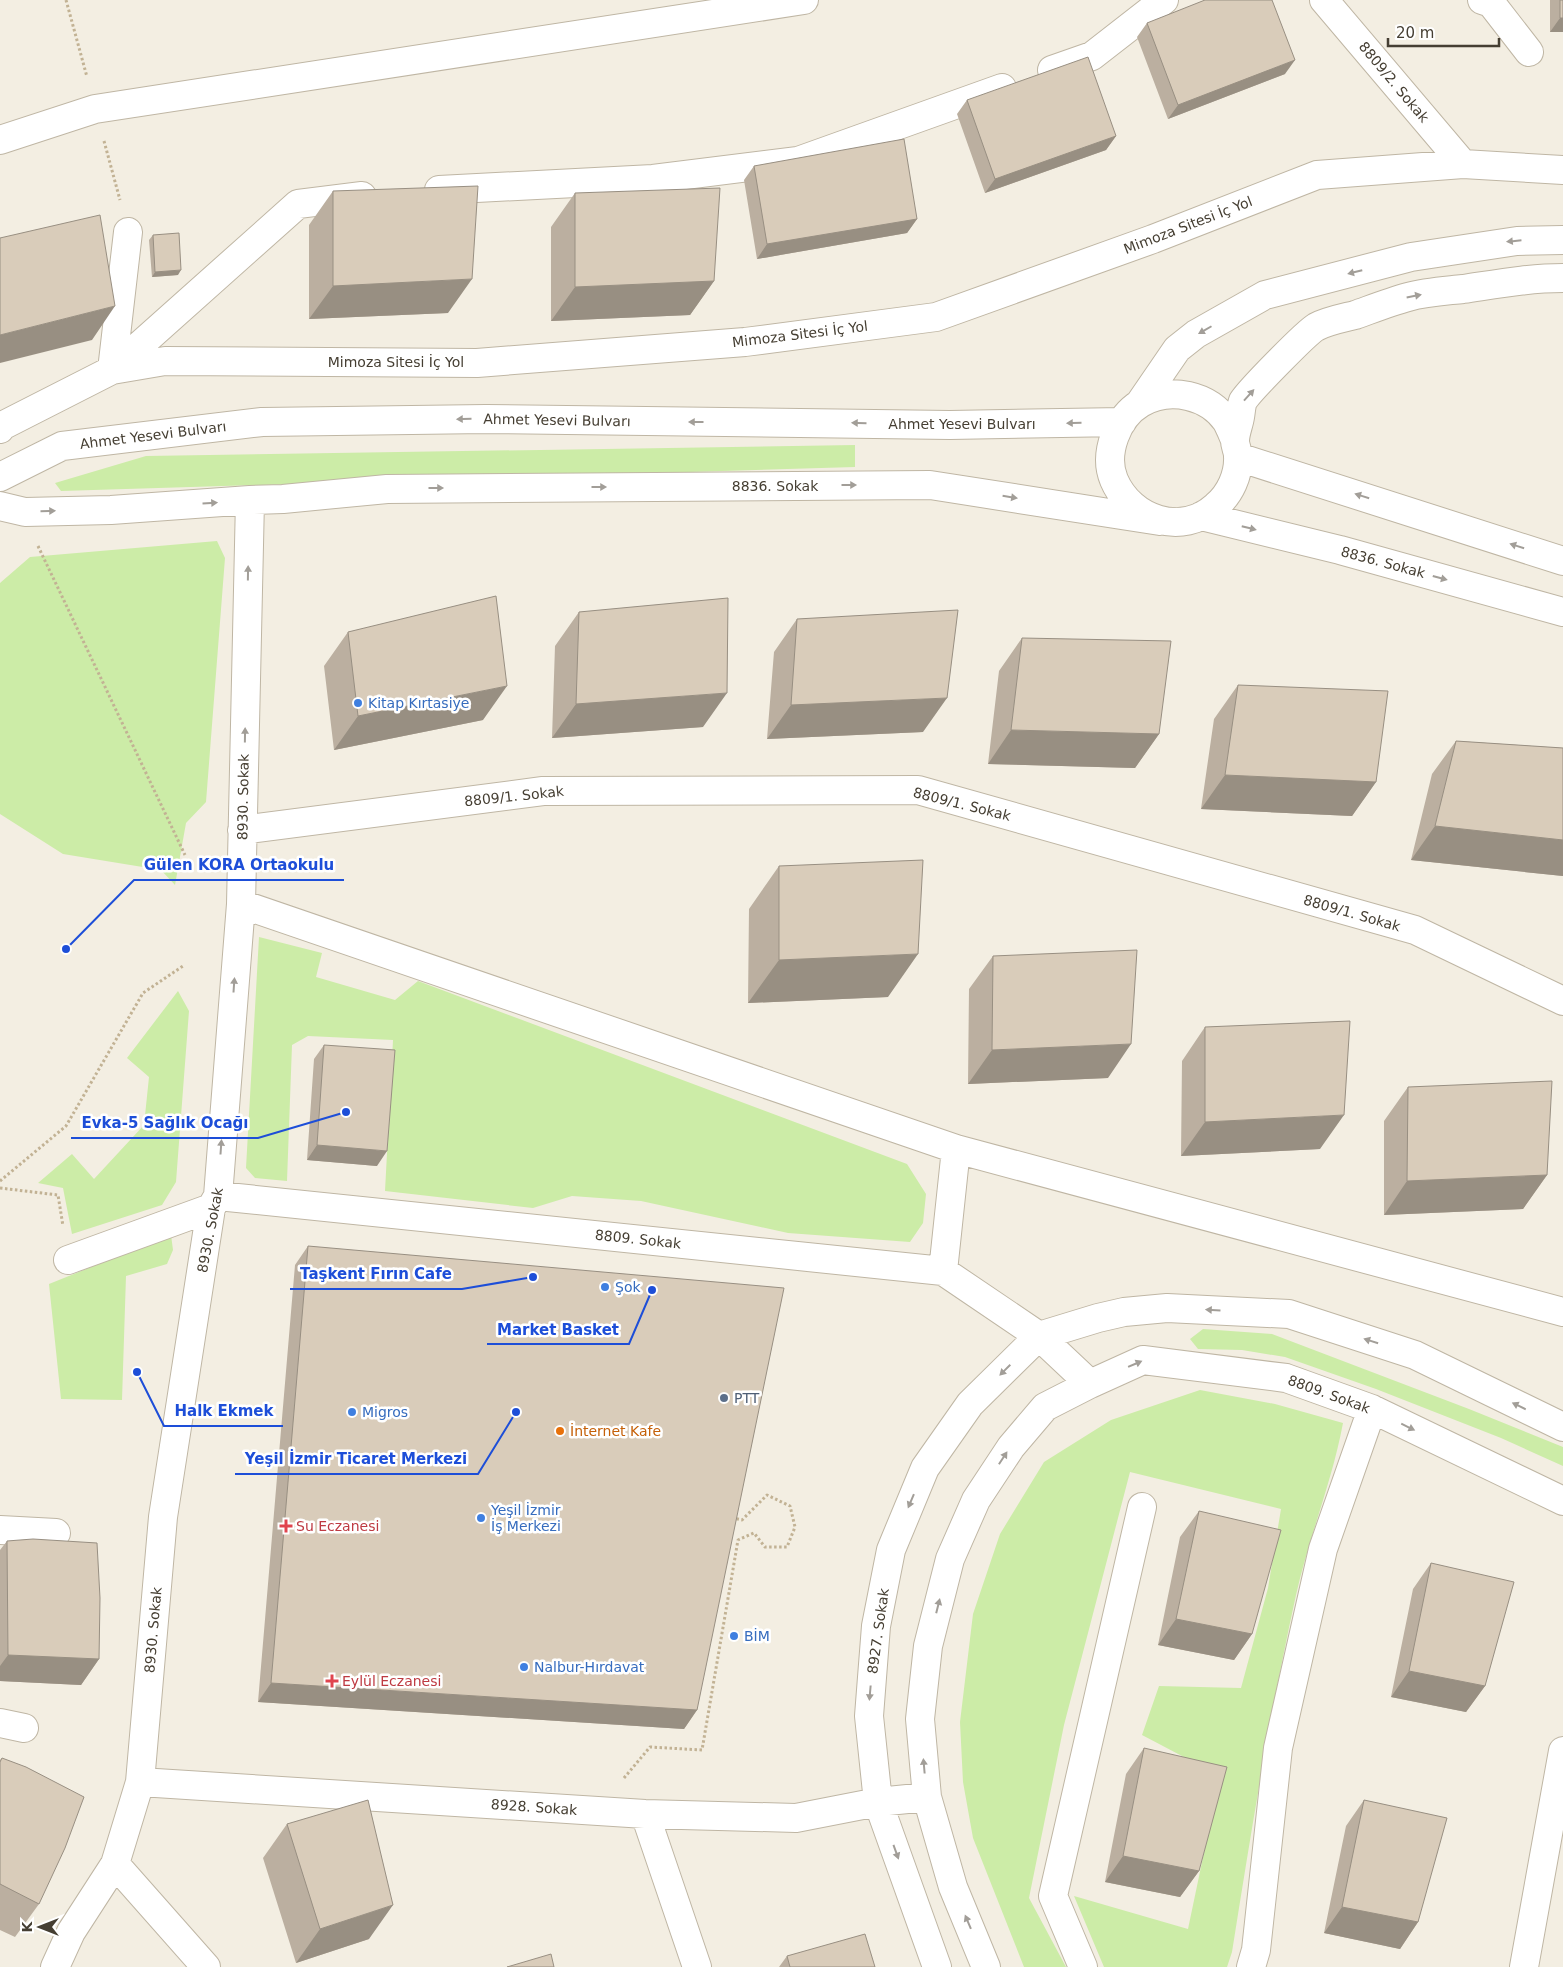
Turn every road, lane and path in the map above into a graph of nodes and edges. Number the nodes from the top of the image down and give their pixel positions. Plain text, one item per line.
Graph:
1 (804, 0) edge
2 (1164, 0) edge
3 (1324, 0) edge
4 (1482, 0) edge
5 (1529, 52) dead end
6 (0, 140) edge
7 (1463, 164) junction
8 (1563, 170) edge
9 (417, 191) edge
10 (387, 193) edge
11 (128, 232) dead end
12 (1563, 240) edge
13 (1563, 278) edge
14 (112, 370) junction
15 (1131, 413) junction
16 (0, 429) edge
17 (1237, 449) junction
18 (0, 477) edge
19 (250, 500) junction
20 (0, 506) edge
21 (1201, 516) junction
22 (1160, 521) junction
23 (38, 546) dead end
24 (1563, 561) edge
25 (1563, 612) edge
26 (242, 830) junction
27 (184, 855) dead end
28 (241, 904) junction
29 (183, 966) dead end
30 (1563, 1001) edge
31 (956, 1149) junction
32 (0, 1181) edge
33 (0, 1188) edge
34 (58, 1195) dead end
35 (214, 1202) junction
36 (68, 1260) dead end
37 (942, 1271) junction
38 (1563, 1312) edge
39 (1039, 1336) junction
40 (1090, 1384) junction
41 (1372, 1409) junction
42 (1563, 1427) edge
43 (1563, 1501) edge
44 (1142, 1506) dead end
45 (728, 1517) edge
46 (0, 1530) edge
47 (56, 1533) dead end
48 (1563, 1751) edge
49 (140, 1782) junction
50 (927, 1796) junction
51 (878, 1802) junction
52 (615, 1812) junction
53 (645, 1814) junction
54 (115, 1864) junction
55 (55, 1967) edge
56 (206, 1967) edge
57 (697, 1967) edge
58 (937, 1967) edge
59 (986, 1967) edge
60 (1083, 1967) edge
61 (1251, 1967) edge
62 (1524, 1967) edge

1 - 6 street
2 - 9 street
3 - 7 street, 8809/2. Sokak
4 - 5 street
7 - 8 street, Mimoza Sitesi İç Yol
7 - 14 street, Mimoza Sitesi İç Yol
10 - 14 street, Mimoza Sitesi İç Yol
11 - 14 street
12 -> 15 street
17 -> 13 street
14 - 16 street, Mimoza Sitesi İç Yol
15 - 17 street
15 -> 18 street, Ahmet Yesevi Bulvarı
15 - 22 street
17 - 21 street
24 -> 17 street
20 -> 19 street, 8836. Sokak
19 -> 22 street, 8836. Sokak
26 -> 19 street, 8930. Sokak
21 - 22 street
21 -> 25 street, 8836. Sokak
23 - 27 path
26 - 28 street, 8930. Sokak
26 - 30 street, 8809/1. Sokak
28 - 31 street
35 -> 28 street, 8930. Sokak
29 - 32 path
31 - 37 street
31 - 38 street
33 - 34 path
35 - 36 street
35 - 37 street, 8809. Sokak
35 - 49 street, 8930. Sokak
37 - 39 street, 8809. Sokak
39 - 40 street, 8809. Sokak
42 -> 39 street
39 -> 51 street, 8927. Sokak
40 -> 41 street, 8809. Sokak
50 -> 40 street
41 -> 43 street, 8809. Sokak
41 - 61 street
44 - 60 street
45 - 52 path
46 - 47 street
48 - 62 street
49 - 52 street, 8928. Sokak
49 - 54 street, 8930. Sokak
50 - 51 street, 8928. Sokak
59 -> 50 street
51 - 53 street, 8928. Sokak
51 -> 58 street, 8927. Sokak
52 - 53 street, 8928. Sokak
53 - 57 street
54 - 55 street, 8930. Sokak
54 - 56 street

